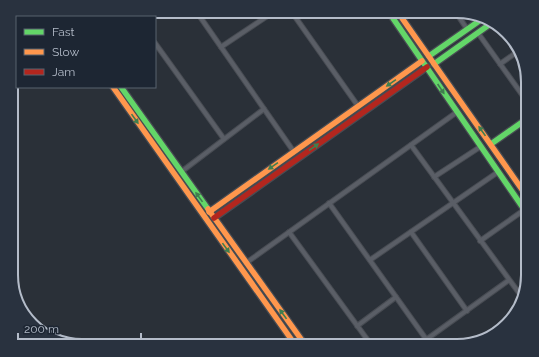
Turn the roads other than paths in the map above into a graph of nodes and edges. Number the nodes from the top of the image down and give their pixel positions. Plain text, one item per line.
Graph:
1 (201, 18) edge
2 (264, 18) edge
3 (296, 18) edge
4 (393, 18) edge
5 (402, 18) edge
6 (460, 18) edge
7 (478, 22) edge
8 (487, 26) edge
9 (467, 29) junction
10 (478, 33) junction
11 (156, 44) edge
12 (221, 47) junction
13 (514, 54) edge
14 (429, 56) junction
15 (422, 61) junction
16 (434, 64) junction
17 (500, 64) junction
18 (427, 67) junction
19 (113, 88) edge
20 (122, 88) edge
21 (521, 93) edge
22 (358, 106) junction
23 (264, 109) junction
24 (457, 112) junction
25 (521, 123) edge
26 (224, 139) junction
27 (491, 144) junction
28 (411, 145) junction
29 (480, 147) junction
30 (294, 152) junction
31 (506, 166) junction
32 (497, 171) junction
33 (181, 172) junction
34 (434, 177) junction
35 (518, 183) junction
36 (507, 186) junction
37 (521, 188) edge
38 (329, 203) junction
39 (453, 203) junction
40 (521, 206) edge
41 (212, 215) junction
42 (521, 216) edge
43 (207, 221) junction
44 (289, 232) junction
45 (411, 232) junction
46 (480, 241) junction
47 (370, 260) junction
48 (246, 263) junction
49 (509, 280) junction
50 (518, 293) edge
51 (396, 297) junction
52 (467, 311) junction
53 (357, 326) junction
54 (291, 339) edge
55 (301, 339) edge
56 (367, 339) edge
57 (426, 339) edge
58 (428, 339) edge

1 - 12 street
2 - 12 street
3 - 22 street
4 - 15 street
5 - 14 street
6 - 9 street
7 - 9 street
8 - 10 street
9 - 14 street
10 - 16 street
10 - 17 street
11 - 26 street
12 - 23 street
13 - 17 street
14 - 16 street
15 - 18 street
15 -> 22 street
27 -> 16 street
17 - 21 street
18 -> 24 street
41 -> 18 street
19 -> 43 street
20 - 33 street
22 - 30 street
23 - 26 street
23 - 30 street
24 - 28 street
24 - 29 street
25 - 27 street
26 - 33 street
27 - 31 street
28 - 34 street
28 - 38 street
29 - 32 street
29 - 34 street
30 -> 41 street
31 - 32 street
31 - 35 street
32 - 36 street
32 - 39 street
41 -> 33 street
34 - 39 street
35 - 36 street
35 - 37 street
36 - 40 street
38 - 44 street
38 - 47 street
39 - 45 street
39 - 46 street
41 - 43 street
41 - 48 street
42 - 46 street
43 -> 54 street
44 - 48 street
44 - 53 street
45 - 47 street
45 - 52 street
46 - 49 street
47 - 51 street
55 -> 48 street
49 - 50 street
49 - 52 street
51 - 53 street
51 - 57 street
52 - 58 street
53 - 56 street

